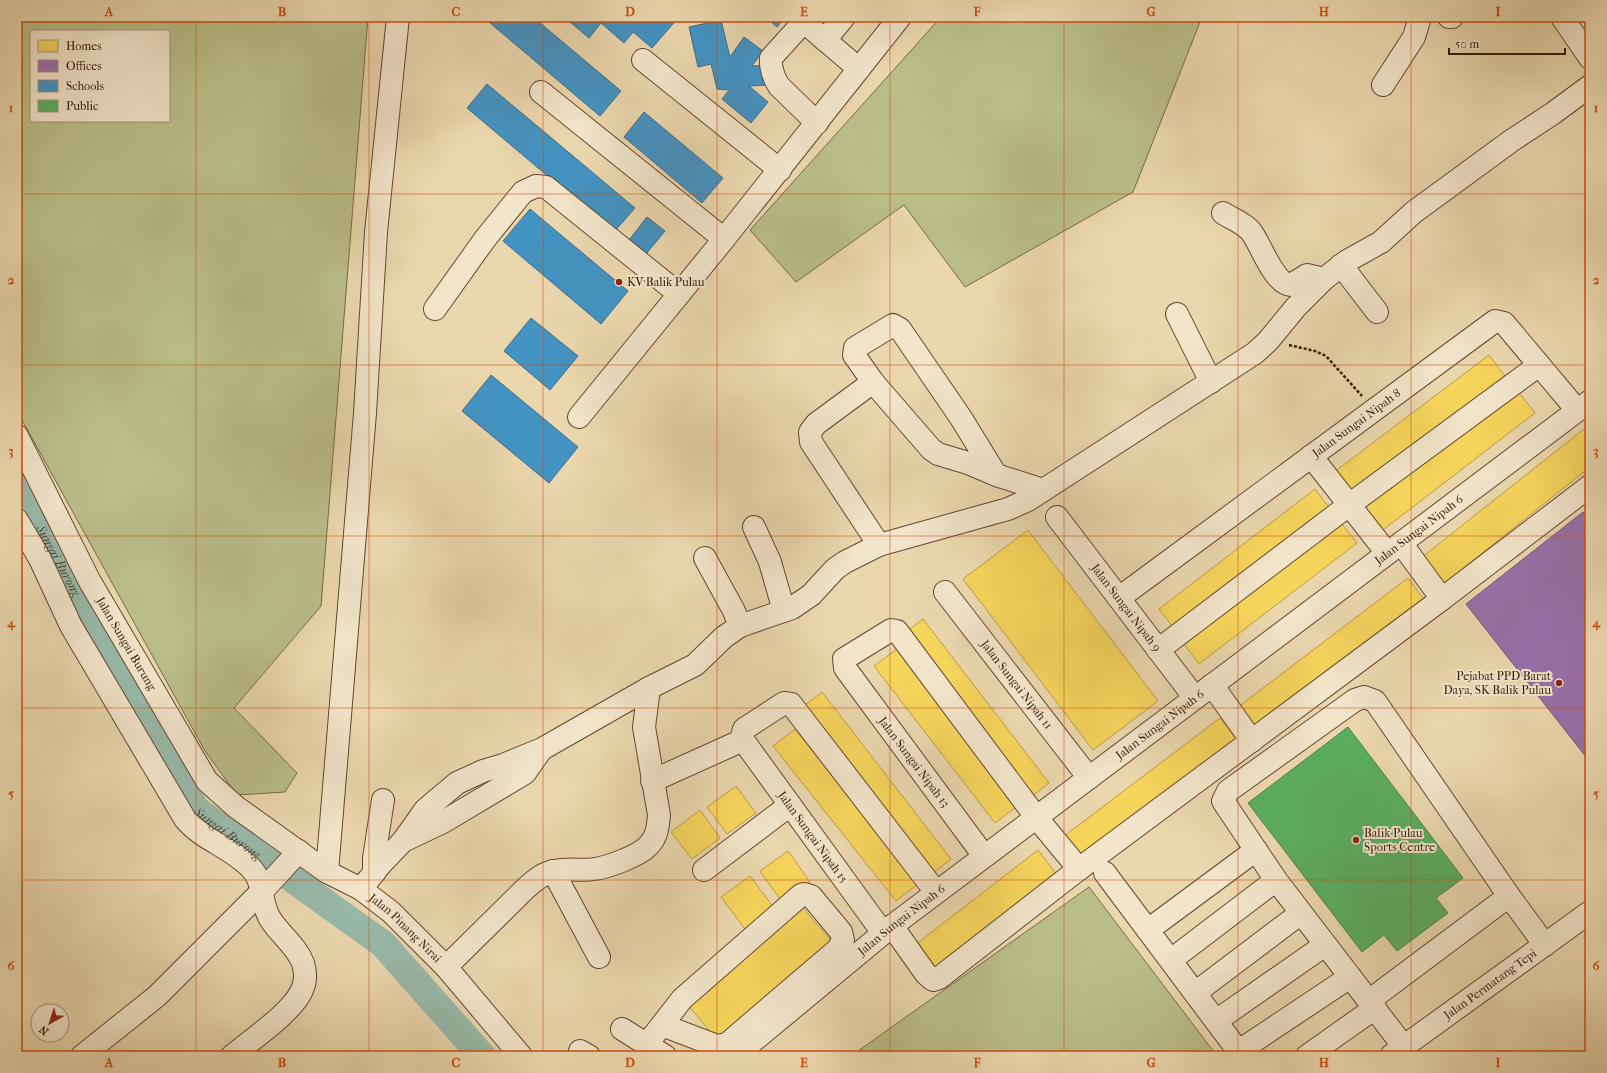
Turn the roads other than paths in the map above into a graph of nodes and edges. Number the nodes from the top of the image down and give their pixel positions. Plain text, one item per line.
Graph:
1 (398, 17) edge
2 (844, 17) edge
3 (900, 17) edge
4 (1420, 17) edge
5 (1562, 17) edge
6 (806, 20) edge
7 (825, 40) junction
8 (1590, 58) edge
9 (643, 60) dead end
10 (859, 69) junction
11 (1383, 85) dead end
12 (1590, 86) edge
13 (541, 92) dead end
14 (817, 122) junction
15 (780, 170) junction
16 (1223, 213) dead end
17 (724, 239) junction
18 (1341, 265) junction
19 (1324, 279) junction
20 (680, 294) junction
21 (435, 309) dead end
22 (1377, 312) dead end
23 (1177, 314) dead end
24 (1539, 365) junction
25 (873, 382) junction
26 (1211, 382) junction
27 (1587, 403) edge
28 (579, 418) dead end
29 (17, 436) edge
30 (1311, 456) junction
31 (996, 475) junction
32 (1590, 486) edge
33 (1043, 490) junction
34 (1349, 505) junction
35 (1057, 517) dead end
36 (17, 520) edge
37 (754, 526) dead end
38 (879, 544) junction
39 (1394, 548) junction
40 (705, 558) dead end
41 (945, 592) dead end
42 (1119, 598) junction
43 (1442, 599) junction
44 (784, 611) junction
45 (740, 626) junction
46 (1158, 650) junction
47 (649, 688) junction
48 (1203, 691) junction
49 (743, 740) junction
50 (1252, 741) junction
51 (1089, 778) junction
52 (652, 780) junction
53 (383, 800) dead end
54 (790, 805) junction
55 (1036, 817) junction
56 (265, 827) joint
57 (1256, 850) junction
58 (295, 855) junction
59 (984, 856) junction
60 (1078, 869) junction
61 (704, 870) dead end
62 (553, 871) junction
63 (327, 872) junction
64 (1105, 873) dead end
65 (1276, 880) junction
66 (368, 881) junction
67 (265, 888) junction
68 (936, 892) junction
69 (1509, 896) junction
70 (1590, 912) edge
71 (1301, 913) junction
72 (887, 929) junction
73 (1148, 930) junction
74 (1325, 945) junction
75 (1545, 945) junction
76 (599, 957) dead end
77 (1171, 960) junction
78 (446, 967) junction
79 (1350, 977) junction
80 (1195, 993) junction
81 (1372, 1004) junction
82 (1216, 1021) junction
83 (662, 1025) junction
84 (622, 1029) dead end
85 (647, 1044) junction
86 (1397, 1052) edge
87 (1241, 1054) edge
88 (82, 1056) edge
89 (232, 1056) edge
90 (521, 1056) edge
91 (665, 1056) edge
92 (735, 1056) edge
93 (1307, 1056) edge

1 - 63 street
2 - 7 street
3 - 10 street
4 - 11 street
5 - 8 street
6 - 7 street
6 - 14 street
7 - 10 street
9 - 15 street
10 - 14 street
12 - 18 street
13 - 17 street
14 - 15 street
15 - 17 street
16 - 19 street
17 - 20 street
18 - 19 street
18 - 22 street
19 - 26 street
20 - 21 street
20 - 28 street
23 - 26 street
24 - 27 street, Jalan Sungai Nipah 8
24 - 30 street, Jalan Sungai Nipah 8
24 - 34 street
25 - 31 street
25 - 31 street
25 - 38 street
26 - 33 street
27 - 39 street, Jalan Sungai Nipah 6
29 - 56 street, Jalan Sungai Burung
30 - 34 street
30 - 42 street, Jalan Sungai Nipah 8
31 - 33 street
32 - 43 street
33 - 38 street
34 - 39 street
34 - 46 street
35 - 42 street, Jalan Sungai Nipah 9
36 - 67 street
37 - 44 street
38 - 44 street
39 - 43 street
39 - 48 street, Jalan Sungai Nipah 6
40 - 45 street
41 - 51 street, Jalan Sungai Nipah 11
42 - 46 street, Jalan Sungai Nipah 9
43 - 50 street
44 - 45 street
45 - 47 street
46 - 48 street, Jalan Sungai Nipah 9
47 - 52 street
47 - 66 street
48 - 50 street, Jalan Sungai Nipah 9
48 - 51 street, Jalan Sungai Nipah 6
49 - 52 street
49 - 54 street, Jalan Sungai Nipah 15
49 - 68 street
50 - 60 street
51 - 55 street, Jalan Sungai Nipah 6
52 - 62 street
53 - 66 street
54 - 61 street
54 - 72 street, Jalan Sungai Nipah 15
55 - 59 street, Jalan Sungai Nipah 6
55 - 59 street, Jalan Sungai Nipah 13
55 - 60 street
56 - 58 street, Jalan Pinang Nirai
57 - 65 street
57 - 69 street
57 - 73 street
58 - 63 street, Jalan Pinang Nirai
58 - 67 street
59 - 68 street, Jalan Sungai Nipah 6
60 - 72 street, Jalan Sungai Nipah 15
62 - 76 street
62 - 78 street
63 - 66 street, Jalan Pinang Nirai
64 - 73 street
65 - 71 street
65 - 77 street
66 - 78 street, Jalan Pinang Nirai
67 - 88 street
67 - 89 street
68 - 72 street, Jalan Sungai Nipah 6
69 - 75 street
69 - 81 street
70 - 75 street, Jalan Permatang Tepi
71 - 74 street
71 - 80 street
72 - 92 street, Jalan Sungai Nipah 6
73 - 77 street
74 - 79 street
74 - 82 street
75 - 86 street, Jalan Permatang Tepi
77 - 80 street
78 - 90 street, Jalan Pinang Nirai
79 - 81 street
79 - 87 street
80 - 82 street
81 - 86 street
81 - 93 street
82 - 87 street
83 - 83 street
83 - 85 street
84 - 85 street
85 - 91 street

